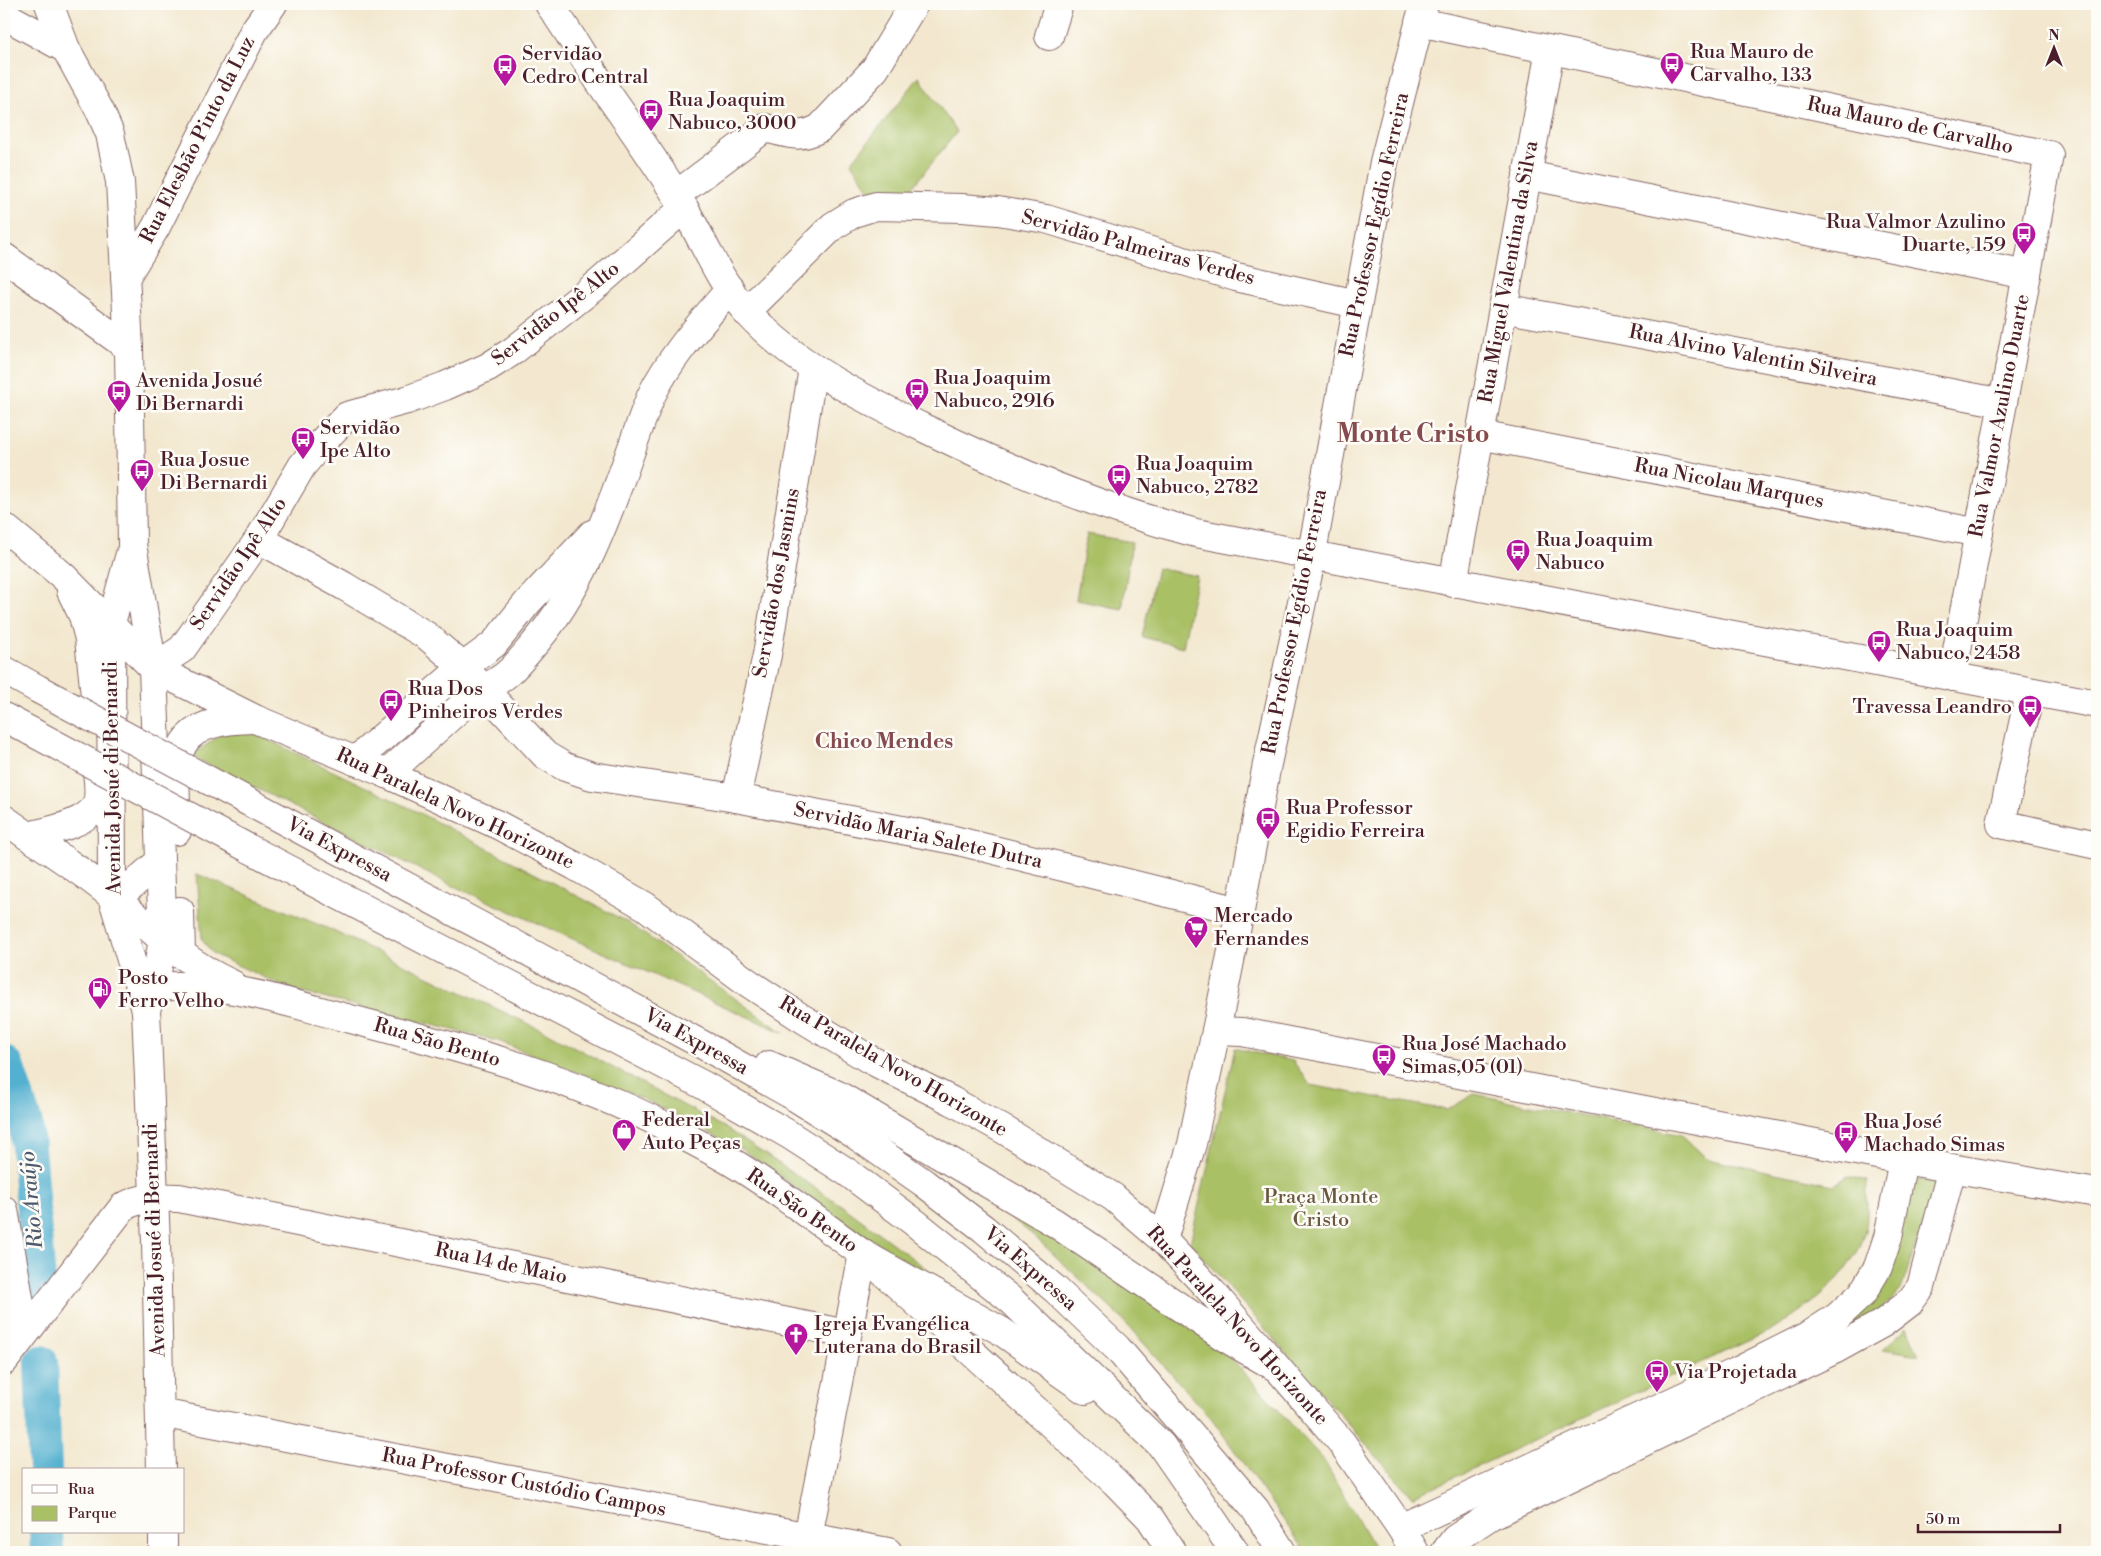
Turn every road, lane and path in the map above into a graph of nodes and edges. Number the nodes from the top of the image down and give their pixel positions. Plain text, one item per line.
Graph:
1 (49, 4) edge
2 (273, 4) edge
3 (549, 4) edge
4 (914, 4) edge
5 (1059, 4) edge
6 (1422, 13) edge
7 (4, 15) edge
8 (1049, 36) dead end
9 (66, 49) junction
10 (1550, 50) junction
11 (2049, 155) joint
12 (1527, 175) junction
13 (680, 202) junction
14 (4, 257) edge
15 (2027, 275) junction
16 (125, 278) junction
17 (730, 289) junction
18 (1357, 304) junction
19 (1503, 308) junction
20 (746, 312) junction
21 (129, 348) junction
22 (813, 368) junction
23 (2003, 403) junction
24 (1480, 435) junction
25 (606, 521) junction
26 (4, 527) edge
27 (1979, 533) junction
28 (259, 539) junction
29 (132, 544) junction
30 (1311, 556) junction
31 (63, 576) junction
32 (1453, 583) junction
33 (120, 592) junction
34 (111, 623) junction
35 (153, 668) junction
36 (463, 668) junction
37 (4, 670) edge
38 (1952, 677) junction
39 (110, 683) junction
40 (482, 688) junction
41 (2030, 692) junction
42 (2097, 704) edge
43 (4, 717) edge
44 (255, 719) junction
45 (355, 761) junction
46 (387, 774) junction
47 (736, 798) junction
48 (4, 819) edge
49 (28, 836) junction
50 (2097, 845) edge
51 (160, 862) junction
52 (112, 896) junction
53 (1240, 911) junction
54 (172, 947) junction
55 (254, 994) junction
56 (150, 999) junction
57 (1216, 1031) junction
58 (703, 1045) junction
59 (1904, 1160) junction
60 (1952, 1168) junction
61 (2097, 1193) edge
62 (154, 1197) junction
63 (4, 1210) edge
64 (1163, 1240) junction
65 (863, 1254) junction
66 (25, 1333) junction
67 (847, 1334) junction
68 (4, 1361) edge
69 (1278, 1368) junction
70 (160, 1413) junction
71 (1162, 1445) junction
72 (161, 1468) edge
73 (1485, 1504) junction
74 (1401, 1528) junction
75 (162, 1534) edge
76 (806, 1545) edge
77 (163, 1552) edge
78 (888, 1552) edge
79 (1172, 1552) edge
80 (1235, 1552) edge
81 (1282, 1552) edge
82 (1415, 1552) edge
83 (1445, 1552) edge

1 - 9 main road, Avenida Josué di Bernardi
2 - 16 main road, Rua Elesbão Pinto da Luz
3 - 13 main road
4 - 13 main road, Servidão Ipê Alto
5 - 8 main road
6 - 10 main road, Rua Mauro de Carvalho
6 - 18 main road, Rua Professor Egídio Ferreira
7 - 9 main road
9 - 16 main road, Avenida Josué di Bernardi
10 - 11 main road, Rua Mauro de Carvalho
10 - 12 main road, Rua Miguel Valentina da Silva
11 - 15 main road, Rua Valmor Azulino Duarte
12 - 15 main road
12 - 19 main road, Rua Miguel Valentina da Silva
13 - 17 main road
13 - 28 main road, Servidão Ipê Alto
14 - 21 main road
15 - 23 main road, Rua Valmor Azulino Duarte
16 - 21 main road, Avenida Josué di Bernardi
17 - 20 main road
17 - 25 main road
18 - 20 main road, Servidão Palmeiras Verdes
18 - 30 main road, Rua Professor Egídio Ferreira
19 - 23 main road, Rua Alvino Valentin Silveira
19 - 24 main road, Rua Miguel Valentina da Silva
20 - 22 main road
21 - 29 main road, Avenida Josué di Bernardi
22 - 30 main road
22 - 47 main road, Servidão dos Jasmins
23 - 27 main road, Rua Valmor Azulino Duarte
24 - 27 main road, Rua Nicolau Marques
24 - 32 main road, Rua Miguel Valentina da Silva
25 - 36 main road
25 - 40 main road
26 - 31 main road
27 - 38 main road, Rua Valmor Azulino Duarte
28 - 35 main road, Servidão Ipê Alto
28 - 36 main road, Servidão Maria Salete Dutra
29 - 33 main road, Avenida Josué di Bernardi
29 - 35 main road, Avenida Josué di Bernardi
30 - 32 main road
30 - 53 main road, Rua Professor Egídio Ferreira
31 - 33 main road
31 - 34 main road
31 - 49 main road
32 - 38 main road
33 - 34 main road, Avenida Josué di Bernardi
34 - 35 main road
34 - 39 main road, Avenida Josué di Bernardi
35 - 39 main road, Servidão Ipê Alto
35 - 44 main road, Rua Paralela Novo Horizonte
35 - 51 main road, Avenida Josué di Bernardi
36 - 40 main road, Servidão Maria Salete Dutra
36 - 45 main road
37 - 58 main road, Via Expressa, bridge
38 - 41 main road
39 - 52 main road, Avenida Josué di Bernardi
40 - 46 main road
40 - 47 main road, Servidão Maria Salete Dutra
41 - 42 main road
41 - 50 main road
43 - 71 main road, Via Expressa, bridge
44 - 45 main road, Rua Paralela Novo Horizonte
44 - 54 main road
45 - 46 main road, Rua Paralela Novo Horizonte
46 - 64 main road, Rua Paralela Novo Horizonte
47 - 53 main road, Servidão Maria Salete Dutra
48 - 49 main road, Rua São Bento
49 - 52 main road, Rua São Bento
51 - 52 main road
51 - 54 main road, Avenida Josué di Bernardi
52 - 54 main road, Rua São Bento
52 - 56 main road, Avenida Josué di Bernardi
53 - 57 main road, Rua Professor Egídio Ferreira
54 - 55 main road, Rua São Bento
54 - 56 main road, Avenida Josué di Bernardi
55 - 56 main road, Rua São Bento
55 - 65 main road, Rua São Bento
56 - 62 main road, Avenida Josué di Bernardi
57 - 59 main road
57 - 64 main road, Rua Professor Egídio Ferreira
58 - 69 main road
58 - 81 main road, Via Expressa
59 - 60 main road
59 - 73 main road
60 - 61 main road
60 - 73 main road
62 - 66 main road, Rua 14 de Maio
62 - 67 main road, Rua 14 de Maio
62 - 70 main road, Avenida Josué di Bernardi
63 - 66 main road
64 - 69 main road, Rua Paralela Novo Horizonte
65 - 67 main road
65 - 71 main road
65 - 79 main road, Rua São Bento
66 - 68 main road, Rua 14 de Maio
67 - 76 main road
69 - 74 main road, Rua Paralela Novo Horizonte
70 - 72 main road, Avenida Josué di Bernardi
70 - 76 main road, Rua Professor Custódio Campos
71 - 80 main road, Via Expressa
73 - 74 main road
73 - 83 main road
74 - 82 main road, Rua Paralela Novo Horizonte
75 - 77 main road
76 - 78 main road, Rua Professor Custódio Campos

